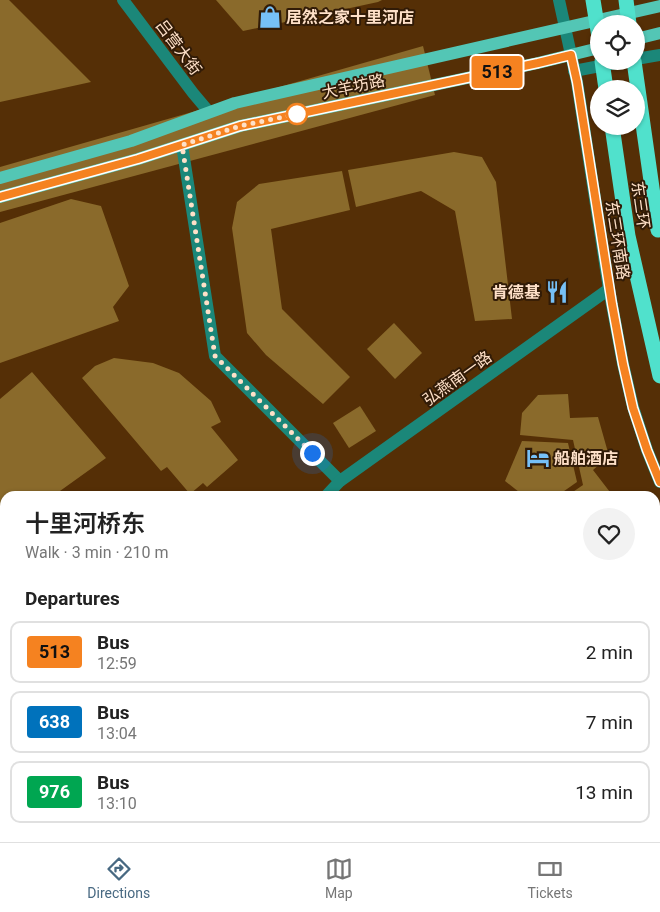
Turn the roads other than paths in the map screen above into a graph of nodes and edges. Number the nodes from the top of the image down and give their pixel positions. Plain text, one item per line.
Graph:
1 (123, 0) edge
2 (558, 0) edge
3 (594, 0) edge
4 (626, 0) edge
5 (660, 6) edge
6 (596, 15) edge
7 (628, 15) edge
8 (565, 28) junction
9 (660, 33) edge
10 (645, 37) edge
11 (590, 50) edge
12 (571, 55) junction
13 (660, 55) edge
14 (645, 58) edge
15 (590, 68) edge
16 (636, 70) edge
17 (574, 71) junction
18 (209, 112) junction
19 (613, 135) edge
20 (182, 145) junction
21 (0, 178) edge
22 (0, 197) edge
23 (659, 234) edge
24 (609, 289) junction
25 (660, 376) edge
26 (340, 481) junction
27 (660, 482) edge
28 (331, 491) edge

1 - 18 street, 吕营大街
2 - 8 street, 东三环南路
3 - 6 highway, bridge
4 - 7 highway, bridge
5 - 8 main road, 大羊坊路
8 - 12 street, 东三环南路
8 - 18 main road, 大羊坊路
9 - 10 main road
11 - 12 main road, 大羊坊路
12 - 17 street, 东三环南路
12 - 20 main road, 大羊坊路
13 - 14 street
15 - 17 street
16 - 23 highway, 东三环, bridge
17 - 24 street, 东三环南路
18 - 21 main road, 大羊坊路
19 - 25 highway, 东三环
20 - 22 main road, 大羊坊路
20 - 26 street
24 - 26 street, 弘燕南一路
24 - 27 street, 东三环南路
26 - 28 street, 弘燕南一路

